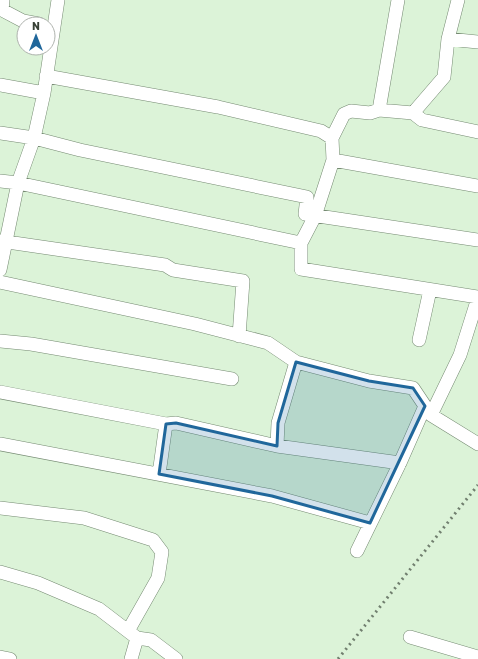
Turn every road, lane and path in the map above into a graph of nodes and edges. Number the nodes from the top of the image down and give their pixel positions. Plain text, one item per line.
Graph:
1 (3, 0) edge
2 (58, 0) edge
3 (398, 0) edge
4 (458, 0) edge
5 (53, 16) edge
6 (16, 17) edge
7 (448, 39) junction
8 (478, 42) edge
9 (48, 56) edge
10 (46, 76) junction
11 (0, 85) edge
12 (44, 93) junction
13 (379, 110) junction
14 (413, 113) junction
15 (478, 132) edge
16 (0, 133) edge
17 (34, 138) junction
18 (332, 138) junction
19 (333, 160) junction
20 (0, 181) edge
21 (18, 183) junction
22 (478, 186) edge
23 (315, 216) junction
24 (478, 240) edge
25 (3, 242) edge
26 (301, 243) junction
27 (0, 270) edge
28 (0, 282) edge
29 (430, 290) junction
30 (478, 298) edge
31 (239, 336) junction
32 (419, 340) dead end
33 (0, 341) edge
34 (296, 362) junction
35 (232, 379) dead end
36 (0, 392) edge
37 (428, 411) junction
38 (166, 424) junction
39 (0, 444) edge
40 (478, 444) edge
41 (277, 446) junction
42 (400, 463) junction
43 (159, 474) junction
44 (0, 508) edge
45 (370, 523) junction
46 (357, 551) dead end
47 (0, 572) edge
48 (132, 634) junction
49 (410, 637) dead end
50 (0, 656) edge
51 (478, 657) edge
52 (10, 659) edge
53 (130, 659) edge
54 (176, 659) edge

1 - 6 street
2 - 5 street
3 - 13 street
4 - 7 street
7 - 8 street
7 - 14 street
9 - 10 street
10 - 12 street
10 - 18 street
11 - 12 street
12 - 17 street
13 - 14 street
13 - 18 street
14 - 15 street
16 - 17 street
17 - 21 street
17 - 23 street
18 - 19 street
19 - 22 street
19 - 23 street
20 - 21 street
21 - 25 street
21 - 26 street
23 - 24 street
23 - 26 street
25 - 27 street
25 - 31 street
26 - 29 street
28 - 31 street
29 - 30 street
29 - 32 street
30 - 37 street
31 - 34 street
33 - 35 street
34 - 37 street
34 - 41 street
36 - 38 street
37 - 40 street
37 - 42 street
38 - 41 street
38 - 43 street
39 - 43 street
41 - 42 street
42 - 45 street
43 - 45 street
44 - 48 street
45 - 46 street
47 - 48 street
48 - 53 street
48 - 54 street
49 - 51 street
50 - 52 street

